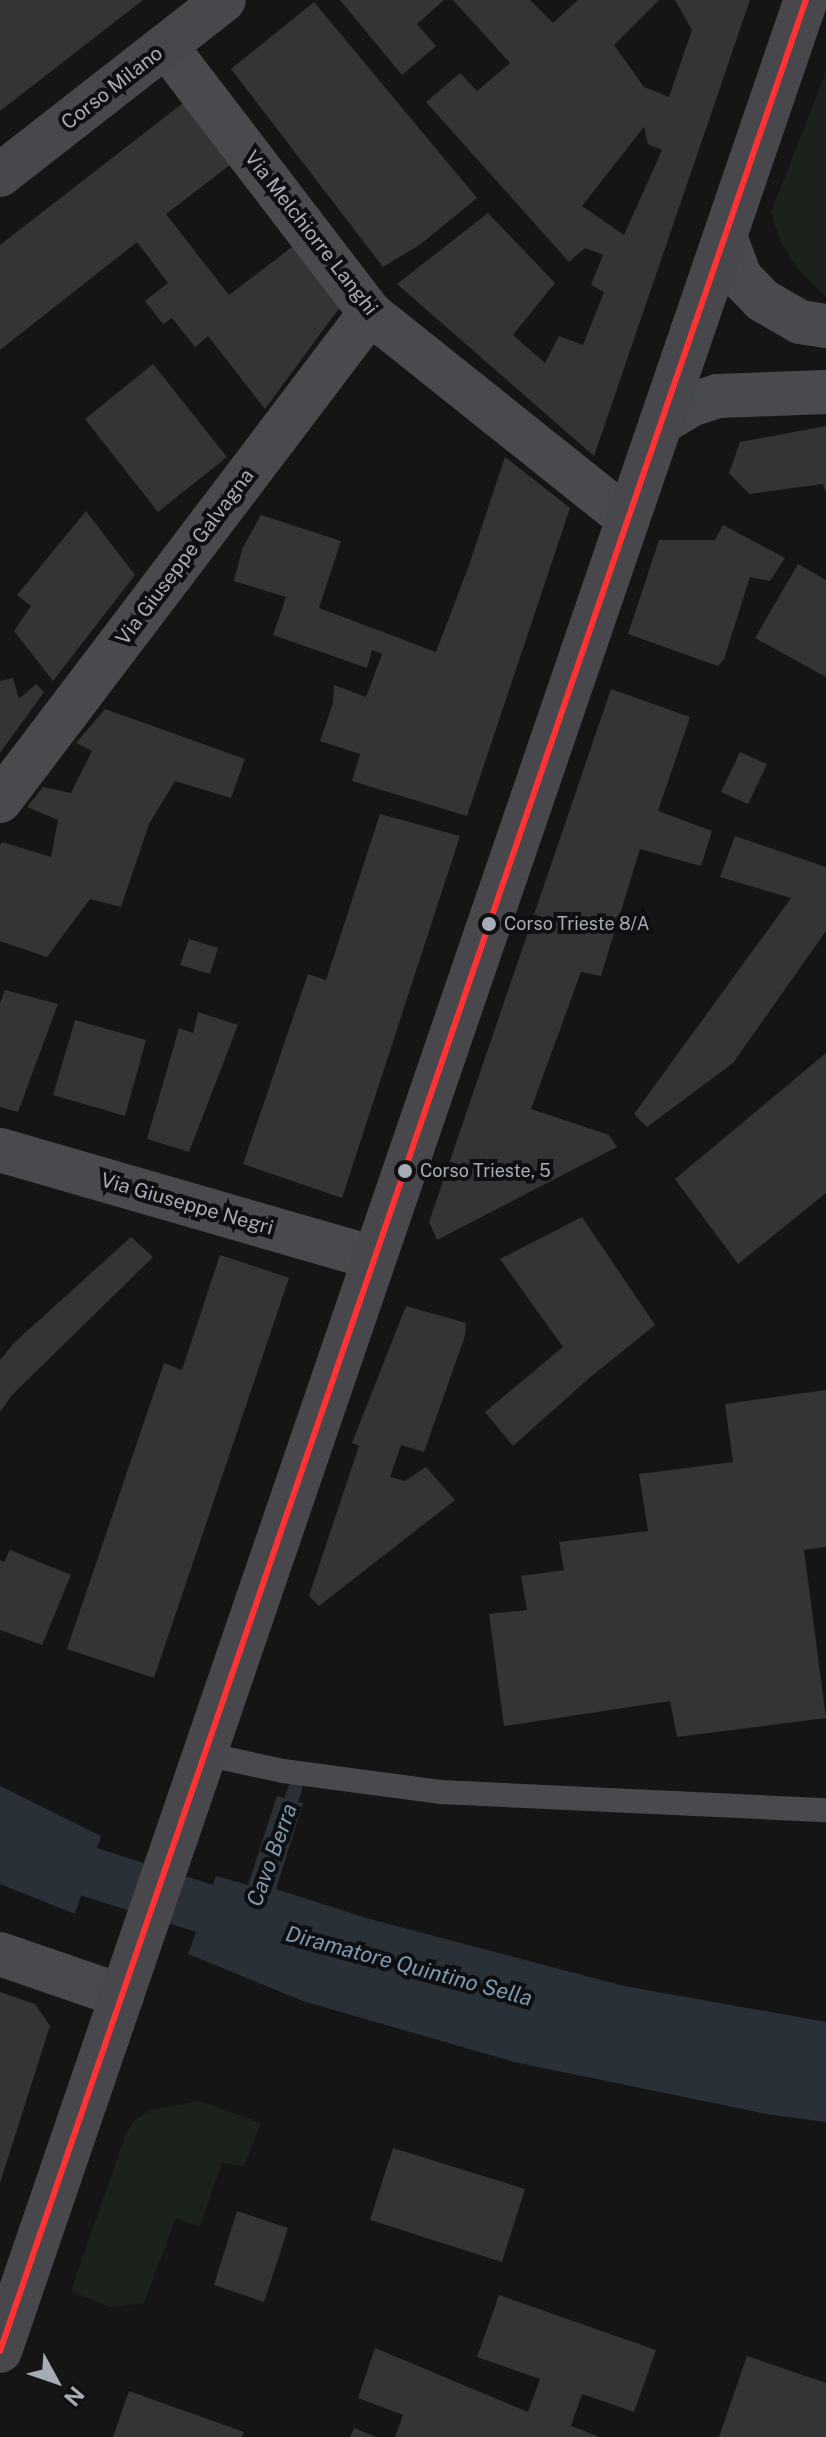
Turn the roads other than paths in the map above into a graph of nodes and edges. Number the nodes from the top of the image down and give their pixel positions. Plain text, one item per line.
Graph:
1 (224, 0) edge
2 (806, 0) edge
3 (166, 46) junction
4 (0, 175) edge
5 (725, 236) junction
6 (370, 313) junction
7 (826, 326) edge
8 (826, 392) edge
9 (661, 423) junction
10 (628, 519) junction
11 (0, 801) edge
12 (0, 1150) edge
13 (374, 1258) junction
14 (205, 1754) junction
15 (826, 1810) edge
16 (0, 1954) edge
17 (122, 1996) junction
18 (0, 2351) edge

1 - 3 main road, Corso Milano
2 - 5 main road
3 - 4 main road, Corso Milano
3 - 6 street, Via Melchiorre Langhi
5 - 7 street
5 - 9 main road
6 - 10 street, Via Melchiorre Langhi
6 - 11 street, Via Giuseppe Galvagna
8 - 9 street
9 - 10 main road
10 - 13 main road
12 - 13 street, Via Giuseppe Negri
13 - 14 main road
14 - 15 lane
14 - 17 main road
16 - 17 street
17 - 18 main road

